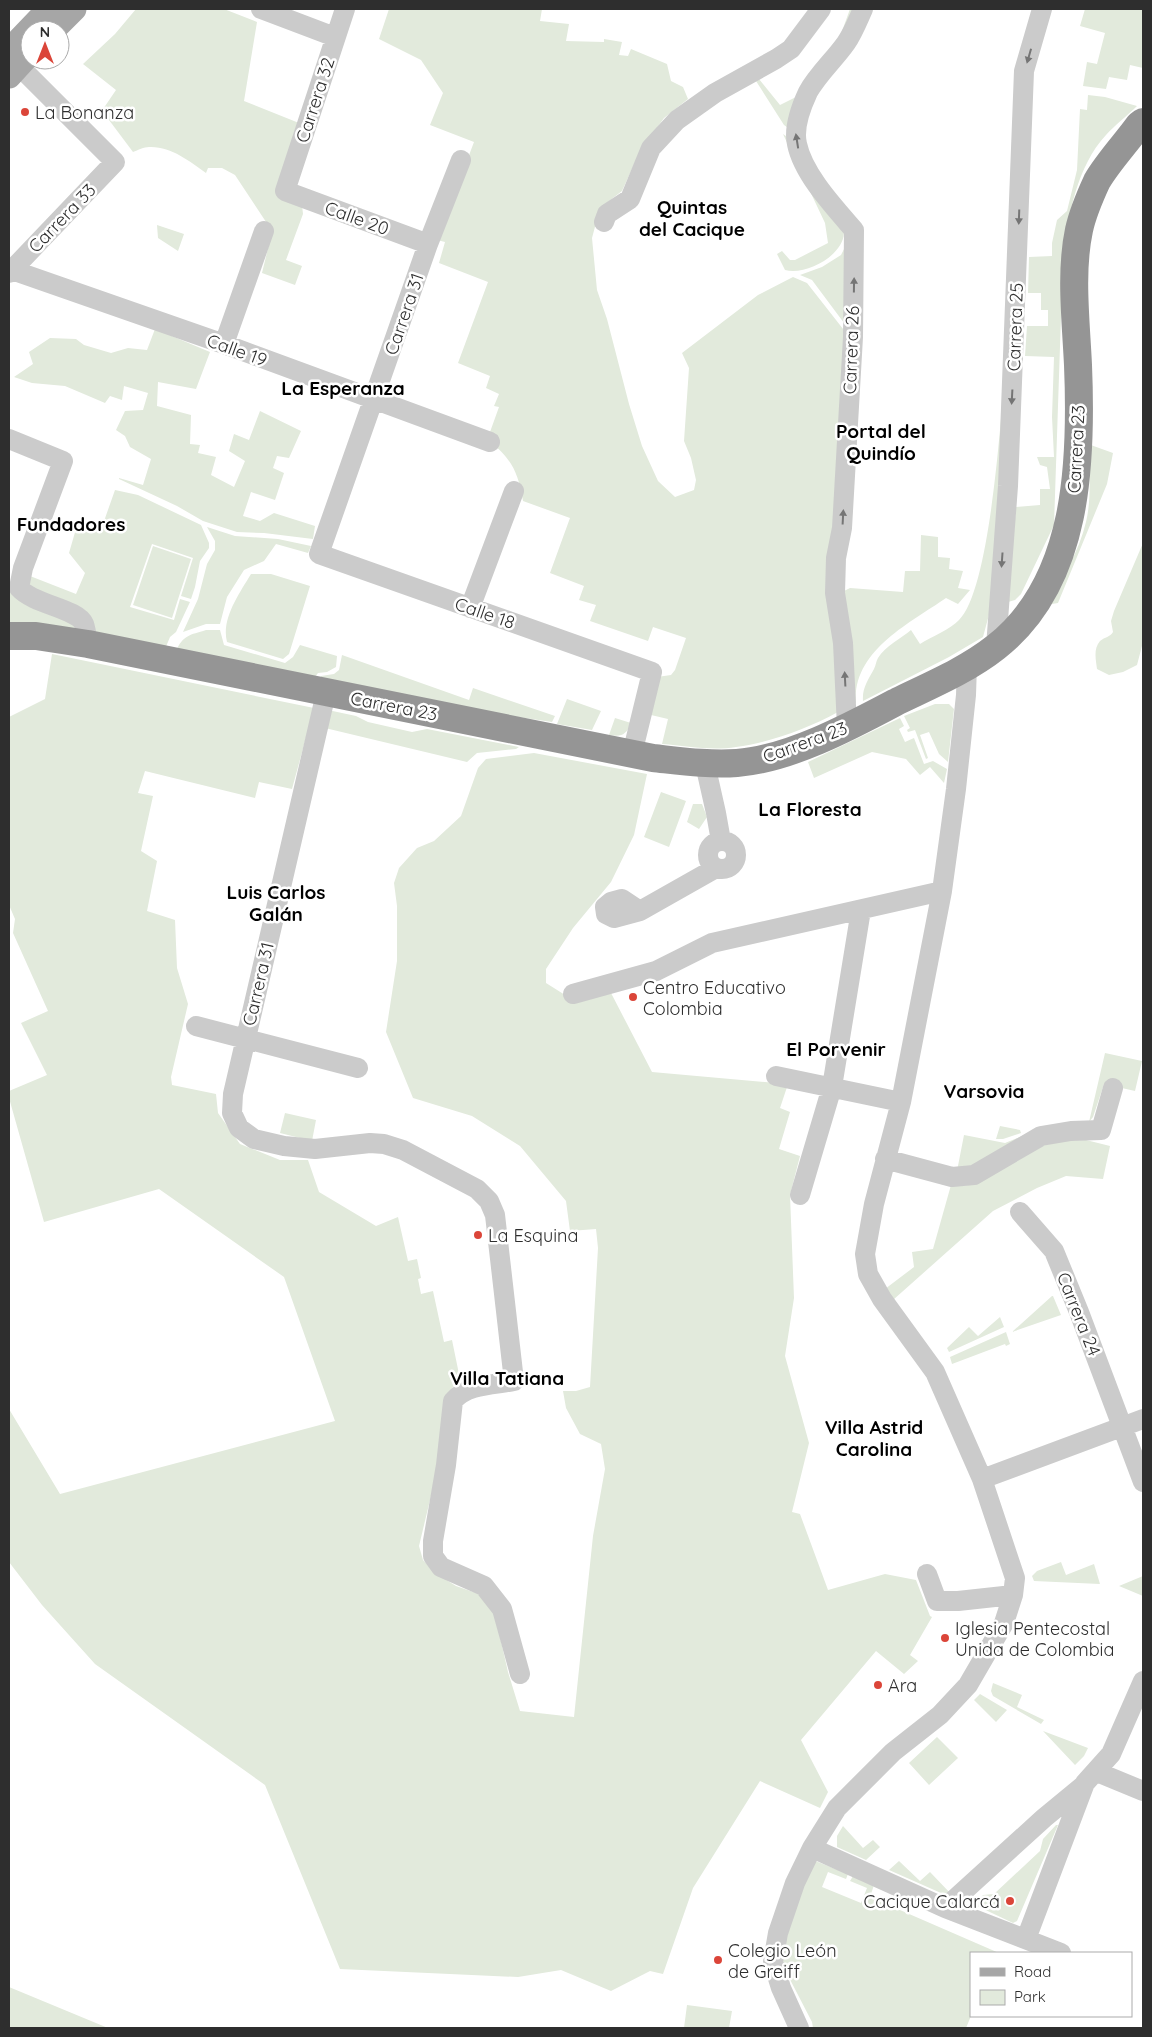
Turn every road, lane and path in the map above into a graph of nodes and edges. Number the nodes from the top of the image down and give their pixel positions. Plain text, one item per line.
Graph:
1 (50, 9) edge
2 (74, 9) edge
3 (261, 9) edge
4 (345, 9) edge
5 (821, 9) edge
6 (863, 9) edge
7 (1042, 9) edge
8 (63, 20) edge
9 (335, 37) junction
10 (15, 55) edge
11 (1143, 122) edge
12 (461, 160) dead end
13 (285, 191) joint
14 (604, 222) dead end
15 (264, 231) dead end
16 (428, 244) junction
17 (11, 272) edge
18 (224, 344) junction
19 (374, 400) junction
20 (9, 439) edge
21 (490, 442) dead end
22 (514, 491) dead end
23 (319, 554) joint
24 (16, 565) edge
25 (470, 608) junction
26 (9, 636) edge
27 (88, 644) junction
28 (996, 647) junction
29 (967, 666) junction
30 (326, 693) junction
31 (847, 727) junction
32 (632, 754) junction
33 (705, 764) junction
34 (942, 891) junction
35 (861, 910) junction
36 (640, 911) dead end
37 (573, 994) dead end
38 (196, 1026) dead end
39 (246, 1039) junction
40 (358, 1068) dead end
41 (776, 1076) dead end
42 (832, 1087) junction
43 (1113, 1088) dead end
44 (901, 1102) junction
45 (885, 1159) junction
46 (800, 1195) dead end
47 (1020, 1212) dead end
48 (1143, 1419) edge
49 (1123, 1426) junction
50 (982, 1479) junction
51 (1143, 1482) edge
52 (927, 1574) dead end
53 (1013, 1596) junction
54 (520, 1674) dead end
55 (1143, 1681) edge
56 (1091, 1777) junction
57 (1143, 1791) edge
58 (812, 1848) junction
59 (945, 1908) junction
60 (1026, 1938) junction
61 (1059, 1952) edge
62 (799, 2028) edge

1 - 10 main road
2 - 8 main road
3 - 9 street
4 - 9 street, Carrera 32
5 - 14 street
31 -> 6 street, Carrera 26
7 -> 28 street, Carrera 25
9 - 13 street, Carrera 32
10 - 17 street, Carrera 33
11 - 28 highway, Carrera 23
12 - 16 street, Carrera 31
13 - 16 street, Calle 20
15 - 18 street
16 - 19 street, Carrera 31
17 - 18 street, Calle 19
18 - 19 street, Calle 19
19 - 21 street, Calle 19
19 - 23 street, Carrera 31
20 - 24 street
22 - 25 street
23 - 25 street, Calle 18
24 - 27 street
25 - 32 street, Calle 18
26 - 27 highway, Carrera 23
27 - 30 highway, Carrera 23
28 - 29 highway, Carrera 23
29 - 31 highway, Carrera 23
29 - 34 street
30 - 32 highway, Carrera 23
30 - 39 street, Carrera 31
31 - 33 highway, Carrera 23
32 - 33 highway, Carrera 23
33 - 36 street
34 - 35 street
34 - 44 street
35 - 37 street
35 - 42 street
38 - 39 street
39 - 40 street
39 - 54 street, Carrera 31
41 - 42 street
42 - 44 street
42 - 46 street
43 - 45 street
44 - 45 street
45 - 50 street
47 - 49 street, Carrera 24
48 - 49 street
49 - 50 street
49 - 51 street, Carrera 24
50 - 53 street
52 - 53 street
53 - 58 street
55 - 56 street
56 - 57 street
56 - 59 street
56 - 60 street
58 - 59 street
58 - 62 street
59 - 60 street
60 - 61 street

